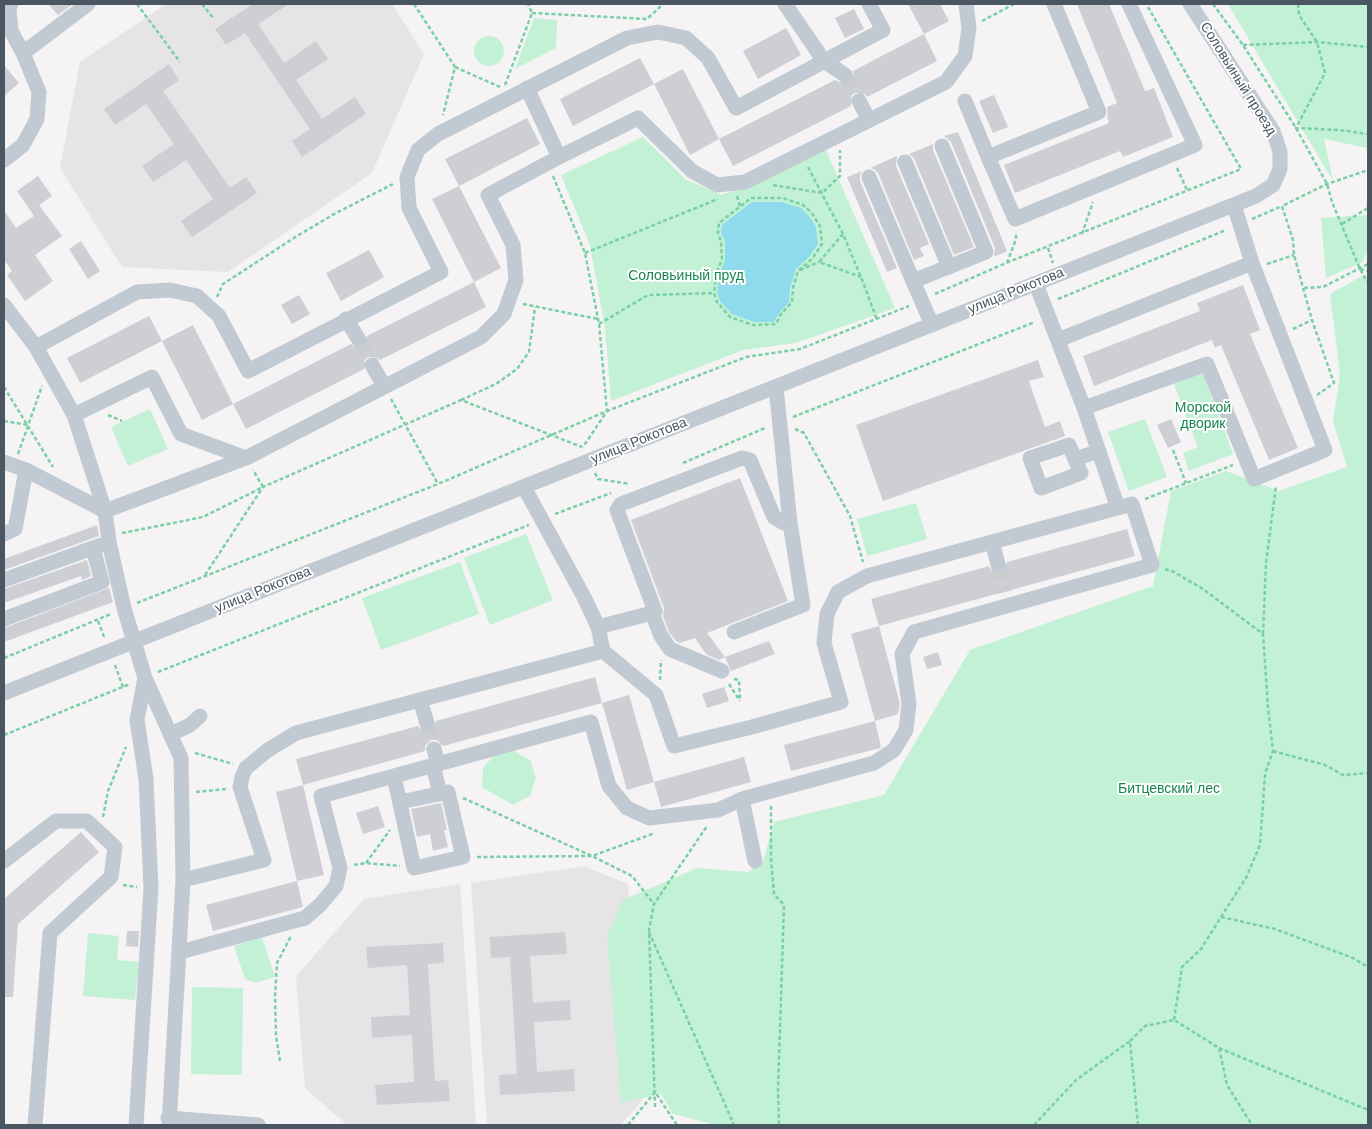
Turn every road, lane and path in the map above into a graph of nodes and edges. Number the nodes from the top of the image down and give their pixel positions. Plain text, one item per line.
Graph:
1 (11, 4) edge
2 (88, 4) edge
3 (137, 4) edge
4 (202, 4) edge
5 (414, 4) edge
6 (528, 4) edge
7 (663, 4) edge
8 (785, 4) edge
9 (870, 4) edge
10 (966, 4) edge
11 (1014, 4) edge
12 (1054, 4) edge
13 (1129, 4) edge
14 (1146, 4) edge
15 (1190, 4) edge
16 (1214, 4) edge
17 (1298, 4) edge
18 (532, 13) junction
19 (214, 19) dead end
20 (969, 28) junction
21 (1317, 42) junction
22 (1243, 46) junction
23 (1368, 47) edge
24 (23, 53) junction
25 (824, 61) junction
26 (180, 62) dead end
27 (456, 67) junction
28 (845, 75) tunnel mouth
29 (527, 88) junction
30 (859, 101) tunnel mouth
31 (965, 101) dead end
32 (869, 120) junction
33 (1296, 128) junction
34 (438, 134) junction
35 (840, 134) junction
36 (1368, 134) edge
37 (942, 146) dead end
38 (801, 154) junction
39 (1172, 155) junction
40 (988, 157) junction
41 (4, 160) edge
42 (553, 160) junction
43 (906, 162) dead end
44 (1368, 170) edge
45 (407, 177) junction
46 (869, 177) dead end
47 (1100, 184) junction
48 (1327, 184) junction
49 (770, 185) dead end
50 (1273, 185) joint
51 (1187, 190) junction
52 (735, 192) dead end
53 (822, 193) junction
54 (727, 196) dead end
55 (1234, 205) junction
56 (740, 206) junction
57 (1282, 206) junction
58 (1368, 208) edge
59 (1015, 218) junction
60 (1240, 224) junction
61 (1341, 224) junction
62 (843, 234) junction
63 (1082, 234) junction
64 (585, 253) junction
65 (1294, 256) junction
66 (819, 262) junction
67 (1006, 263) junction
68 (1368, 264) edge
69 (1252, 266) junction
70 (949, 267) junction
71 (1360, 269) junction
72 (798, 271) junction
73 (1368, 271) edge
74 (861, 277) junction
75 (913, 281) junction
76 (1368, 283) edge
77 (1036, 284) junction
78 (1304, 288) junction
79 (714, 293) junction
80 (922, 300) junction
81 (4, 305) edge
82 (1045, 305) junction
83 (211, 309) junction
84 (598, 319) junction
85 (346, 320) junction
86 (877, 320) junction
87 (1312, 320) junction
88 (599, 324) junction
89 (932, 324) junction
90 (1280, 336) junction
91 (359, 340) tunnel mouth
92 (1058, 340) junction
93 (36, 347) junction
94 (372, 365) tunnel mouth
95 (48, 368) junction
96 (384, 386) junction
97 (4, 387) edge
98 (776, 387) junction
99 (461, 400) junction
100 (1306, 403) junction
101 (1084, 408) junction
102 (607, 411) junction
103 (74, 415) junction
104 (4, 421) edge
105 (780, 422) junction
106 (405, 424) junction
107 (28, 425) junction
108 (551, 436) junction
109 (583, 448) junction
110 (1173, 450) dead end
111 (1099, 451) junction
112 (246, 458) junction
113 (1075, 459) dead end
114 (1246, 460) junction
115 (590, 461) junction
116 (679, 465) dead end
117 (15, 466) edge
118 (1186, 483) junction
119 (438, 484) junction
120 (263, 487) junction
121 (524, 487) junction
122 (624, 488) dead end
123 (67, 492) junction
124 (615, 492) dead end
125 (1275, 502) dead end
126 (1125, 506) junction
127 (105, 511) junction
128 (542, 520) junction
129 (790, 523) junction
130 (4, 534) edge
131 (108, 539) junction
132 (992, 542) junction
133 (93, 548) junction
134 (998, 564) tunnel mouth
135 (1152, 564) junction
136 (204, 576) junction
137 (867, 576) junction
138 (4, 580) edge
139 (124, 608) junction
140 (652, 613) junction
141 (4, 619) edge
142 (598, 627) junction
143 (734, 632) dead end
144 (1263, 634) junction
145 (134, 641) junction
146 (603, 651) junction
147 (4, 658) edge
148 (661, 660) dead end
149 (727, 677) junction
150 (145, 678) junction
151 (4, 693) edge
152 (656, 695) junction
153 (420, 700) junction
154 (200, 716) dead end
155 (427, 723) tunnel mouth
156 (4, 735) edge
157 (174, 741) junction
158 (126, 747) dead end
159 (434, 749) tunnel mouth
160 (1273, 751) junction
161 (436, 765) junction
162 (246, 768) junction
163 (1368, 773) edge
164 (394, 776) junction
165 (240, 787) junction
166 (771, 792) junction
167 (444, 793) junction
168 (181, 794) junction
169 (742, 800) junction
170 (401, 808) junction
171 (718, 810) junction
172 (660, 831) dead end
173 (100, 834) junction
174 (592, 856) junction
175 (463, 857) junction
176 (4, 861) edge
177 (755, 861) dead end
178 (366, 863) junction
179 (340, 868) junction
180 (414, 868) junction
181 (111, 877) junction
182 (183, 880) junction
183 (151, 888) junction
184 (654, 904) junction
185 (1221, 917) junction
186 (300, 920) junction
187 (649, 930) junction
188 (180, 952) junction
189 (1368, 967) edge
190 (1174, 1020) junction
191 (1130, 1041) junction
192 (1218, 1048) junction
193 (280, 1061) dead end
194 (655, 1092) junction
195 (656, 1107) dead end
196 (1368, 1110) edge
197 (168, 1121) edge
198 (35, 1125) edge
199 (136, 1125) edge
200 (258, 1125) edge
201 (628, 1125) edge
202 (677, 1125) edge
203 (734, 1125) edge
204 (779, 1125) edge
205 (1034, 1125) edge
206 (1138, 1125) edge
207 (1252, 1125) edge

1 - 24 street
2 - 24 street
3 - 26 path
4 - 19 path
5 - 27 path
6 - 18 path
7 - 18 path
8 - 25 street
9 - 25 street
10 - 20 street
11 - 20 path
12 - 40 street
13 - 39 street
14 - 51 path
15 - 50 street, Соловьиный проезд
16 - 22 path
17 - 21 path
18 - 27 path
20 - 32 street
21 - 22 path
21 - 23 path
21 - 33 path
22 - 33 path
24 - 41 street
25 - 28 street
25 - 29 street
27 - 34 path
29 - 34 street
29 - 42 street
30 - 32 street
31 - 40 street
32 - 35 street
33 - 36 path
33 - 48 path
34 - 45 street
35 - 38 street
35 - 53 path
37 - 70 street
38 - 42 street
38 - 53 path
39 - 47 street
39 - 51 path
40 - 59 street
42 - 64 path
42 - 96 street
43 - 70 street
44 - 48 path
45 - 83 path
45 - 85 street
46 - 75 street
47 - 59 street
47 - 63 path
48 - 57 path
48 - 61 path
49 - 53 path
50 - 55 street, улица Рокотова
51 - 63 path
52 - 56 path
53 - 62 path
54 - 64 path
55 - 60 street
55 - 77 street, улица Рокотова
56 - 72 path
56 - 79 path
57 - 60 path
57 - 65 path
58 - 61 path
59 - 67 path
60 - 69 street
60 - 82 path
61 - 71 path
62 - 66 path
62 - 74 path
63 - 67 path
64 - 84 path
65 - 69 path
65 - 78 path
66 - 72 path
66 - 74 path
67 - 80 path
68 - 71 path
69 - 90 street
69 - 92 street
70 - 75 street
71 - 73 path
71 - 76 path
71 - 78 path
72 - 79 path
74 - 86 path
75 - 80 street
77 - 82 street
77 - 89 street, улица Рокотова
78 - 87 path
79 - 88 path
80 - 86 path
80 - 89 street
81 - 93 street
82 - 92 street
82 - 105 path
83 - 85 street
83 - 93 street
84 - 88 path
84 - 99 path
85 - 91 street
86 - 102 path
87 - 90 path
87 - 100 path
88 - 102 path
89 - 98 street, улица Рокотова
90 - 100 street
92 - 101 street
93 - 95 street
94 - 96 street
95 - 103 street
95 - 107 path
96 - 106 path
96 - 112 street
97 - 107 path
98 - 105 street
98 - 115 street, улица Рокотова
99 - 106 path
99 - 108 path
100 - 114 street
101 - 111 street
101 - 114 street
102 - 108 path
102 - 109 path
103 - 112 street
103 - 127 street
104 - 107 path
105 - 116 path
105 - 129 street
105 - 137 path
106 - 119 path
106 - 120 path
107 - 117 path
107 - 123 path
108 - 109 path
108 - 119 path
109 - 115 path
110 - 118 path
111 - 113 street
111 - 126 street
112 - 120 path
112 - 127 street
114 - 118 path
115 - 121 street, улица Рокотова
115 - 122 path
117 - 123 street
117 - 130 street
118 - 126 path
119 - 136 path
120 - 131 path
120 - 136 path
121 - 128 street
121 - 145 street, улица Рокотова
123 - 127 street
124 - 128 path
125 - 144 path
126 - 132 street
126 - 135 street
127 - 131 street
128 - 142 street
128 - 150 path
129 - 140 street
129 - 143 street
131 - 133 street
131 - 139 street
132 - 134 street
132 - 137 street
133 - 138 street
133 - 141 street
135 - 144 path
135 - 166 street
136 - 139 path
137 - 152 street
139 - 145 street
139 - 147 path
140 - 142 street
140 - 149 street
142 - 146 street
144 - 160 path
145 - 150 street
145 - 151 street, улица Рокотова
146 - 152 street
146 - 153 street
148 - 152 path
149 - 149 path
150 - 156 path
150 - 157 street
150 - 183 street
153 - 155 street
153 - 162 street
154 - 157 street
157 - 162 path
157 - 168 street
158 - 173 path
159 - 161 street
160 - 163 path
160 - 185 path
161 - 164 street
161 - 167 street
161 - 171 street
162 - 165 street
164 - 170 street
164 - 179 street
165 - 168 path
165 - 182 street
166 - 169 street
166 - 204 path
167 - 170 street
167 - 174 path
167 - 175 street
168 - 182 street
169 - 171 street
169 - 177 street
170 - 178 path
170 - 180 street
171 - 184 path
172 - 174 path
173 - 176 street
173 - 181 street
174 - 175 path
174 - 184 path
175 - 180 street
178 - 179 path
178 - 180 path
179 - 186 street
181 - 183 path
181 - 198 street
182 - 188 street
183 - 199 street
184 - 187 path
185 - 189 path
185 - 190 path
186 - 188 street
186 - 193 path
187 - 194 path
187 - 203 path
188 - 197 street
190 - 191 path
190 - 192 path
191 - 205 path
191 - 206 path
192 - 196 path
192 - 207 path
194 - 195 path
194 - 201 path
194 - 202 path
197 - 200 street

